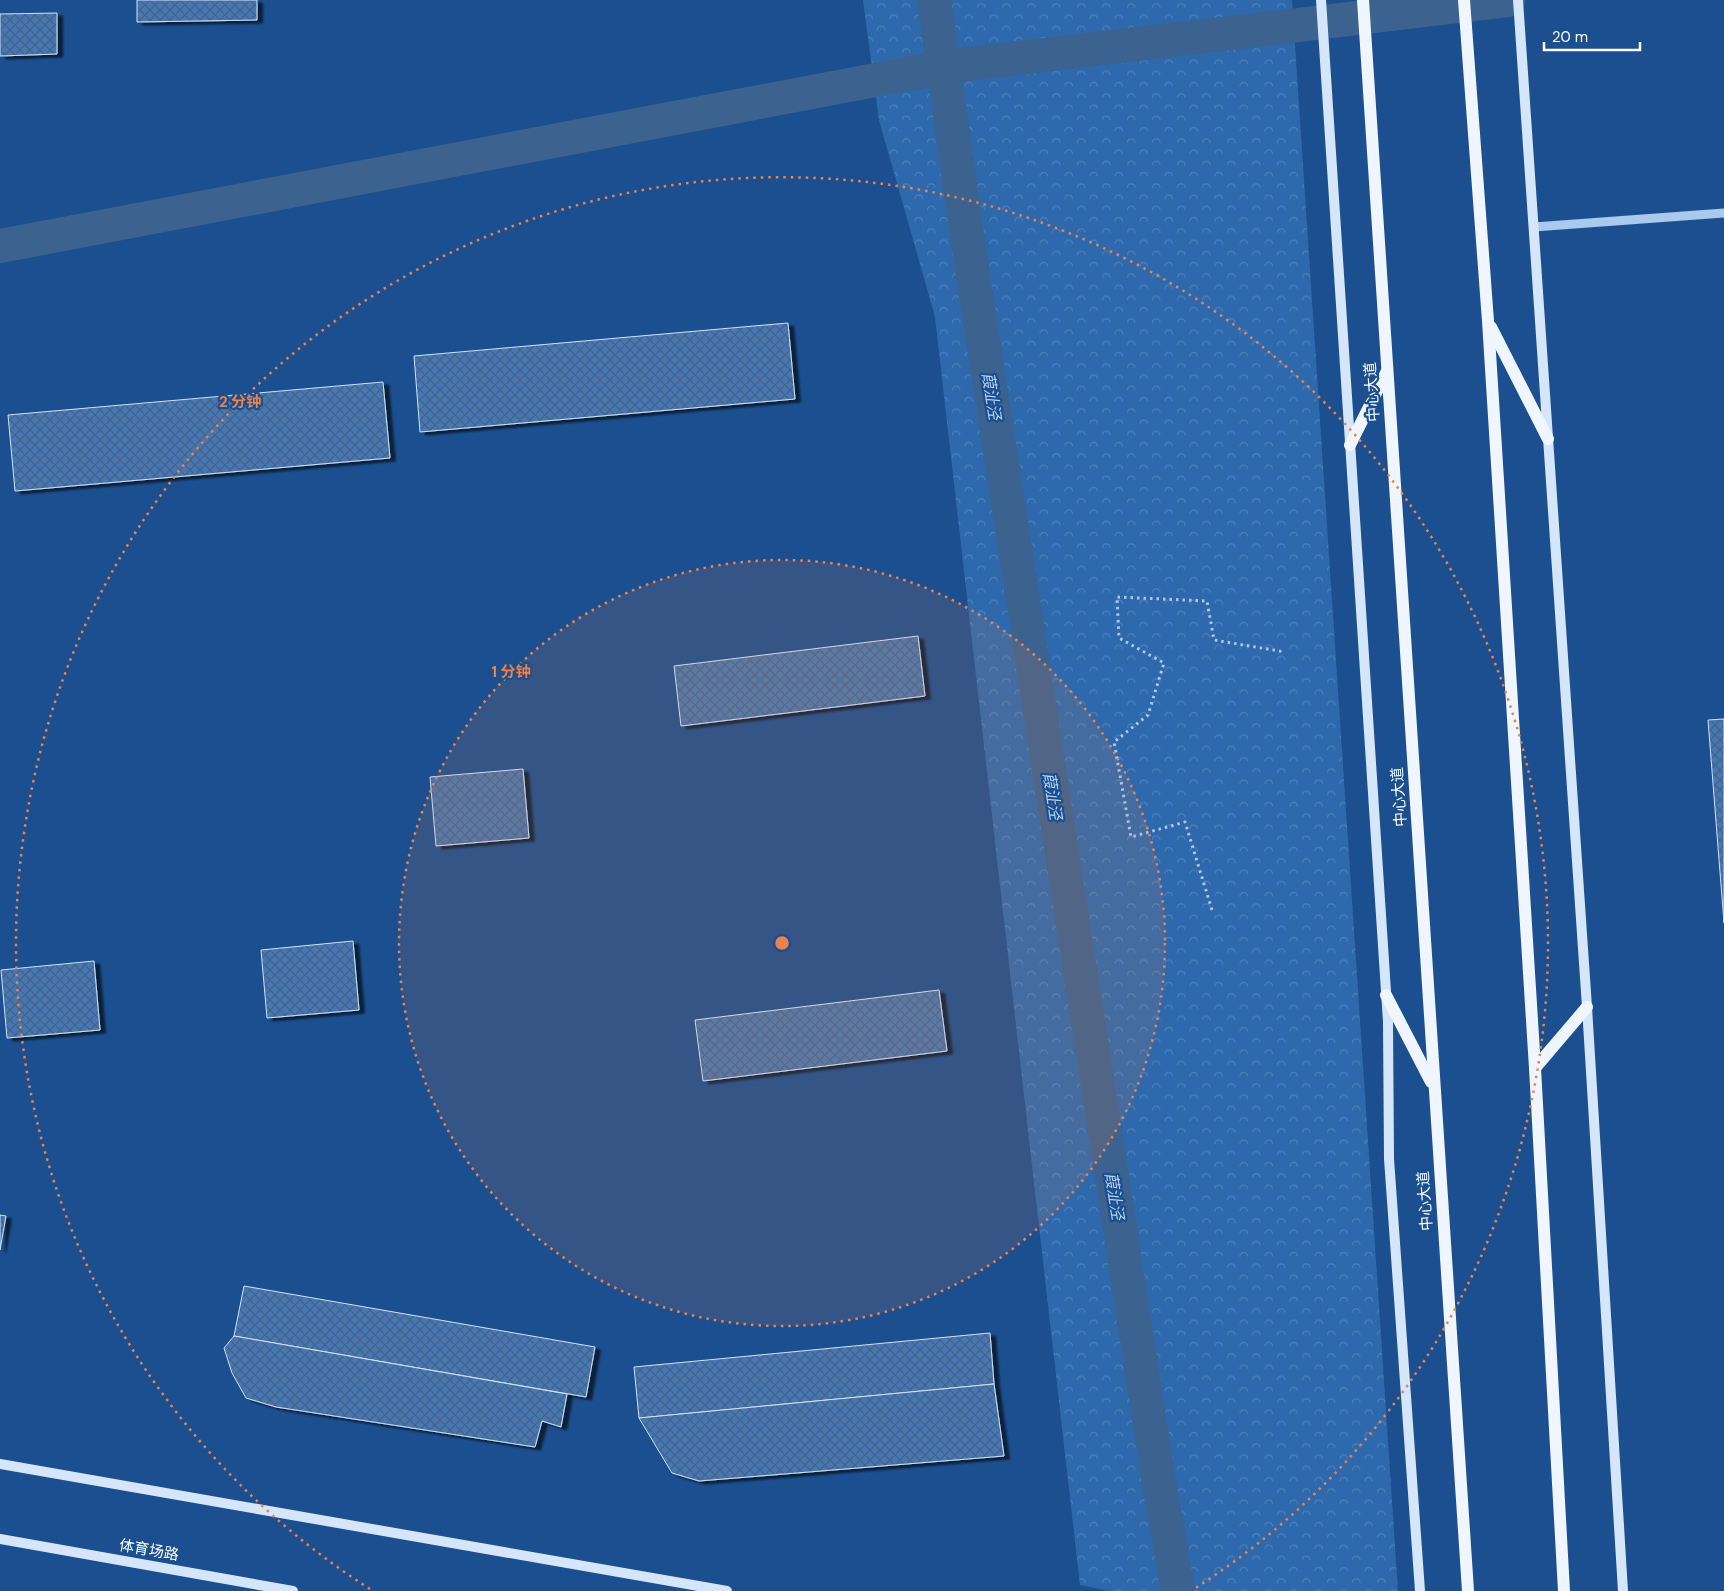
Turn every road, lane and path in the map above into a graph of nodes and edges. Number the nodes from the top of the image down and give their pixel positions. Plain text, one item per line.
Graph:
1 (1320, 0) edge
2 (1363, 0) edge
3 (1464, 0) edge
4 (1518, 0) edge
5 (1724, 213) edge
6 (1534, 227) junction
7 (1488, 321) junction
8 (1387, 371) junction
9 (1548, 438) junction
10 (1350, 445) junction
11 (1285, 652) dead end
12 (1212, 910) dead end
13 (1386, 995) junction
14 (1587, 1007) junction
15 (1535, 1068) junction
16 (1434, 1087) junction
17 (0, 1464) edge
18 (0, 1539) edge
19 (293, 1591) edge
20 (727, 1591) edge
21 (1420, 1591) edge
22 (1468, 1591) edge
23 (1564, 1591) edge
24 (1623, 1591) edge

1 - 10 main road
2 - 8 main road, 中心大道
3 - 7 main road
4 - 6 main road
5 - 6 street
6 - 9 main road
7 - 9 main road
7 - 15 main road
8 - 10 main road
8 - 16 main road, 中心大道
9 - 14 main road
10 - 13 main road
11 - 12 path
13 - 16 main road
13 - 21 main road
14 - 15 main road
14 - 24 main road
15 - 23 main road
16 - 22 main road, 中心大道
17 - 20 main road
18 - 19 main road, 体育场路

